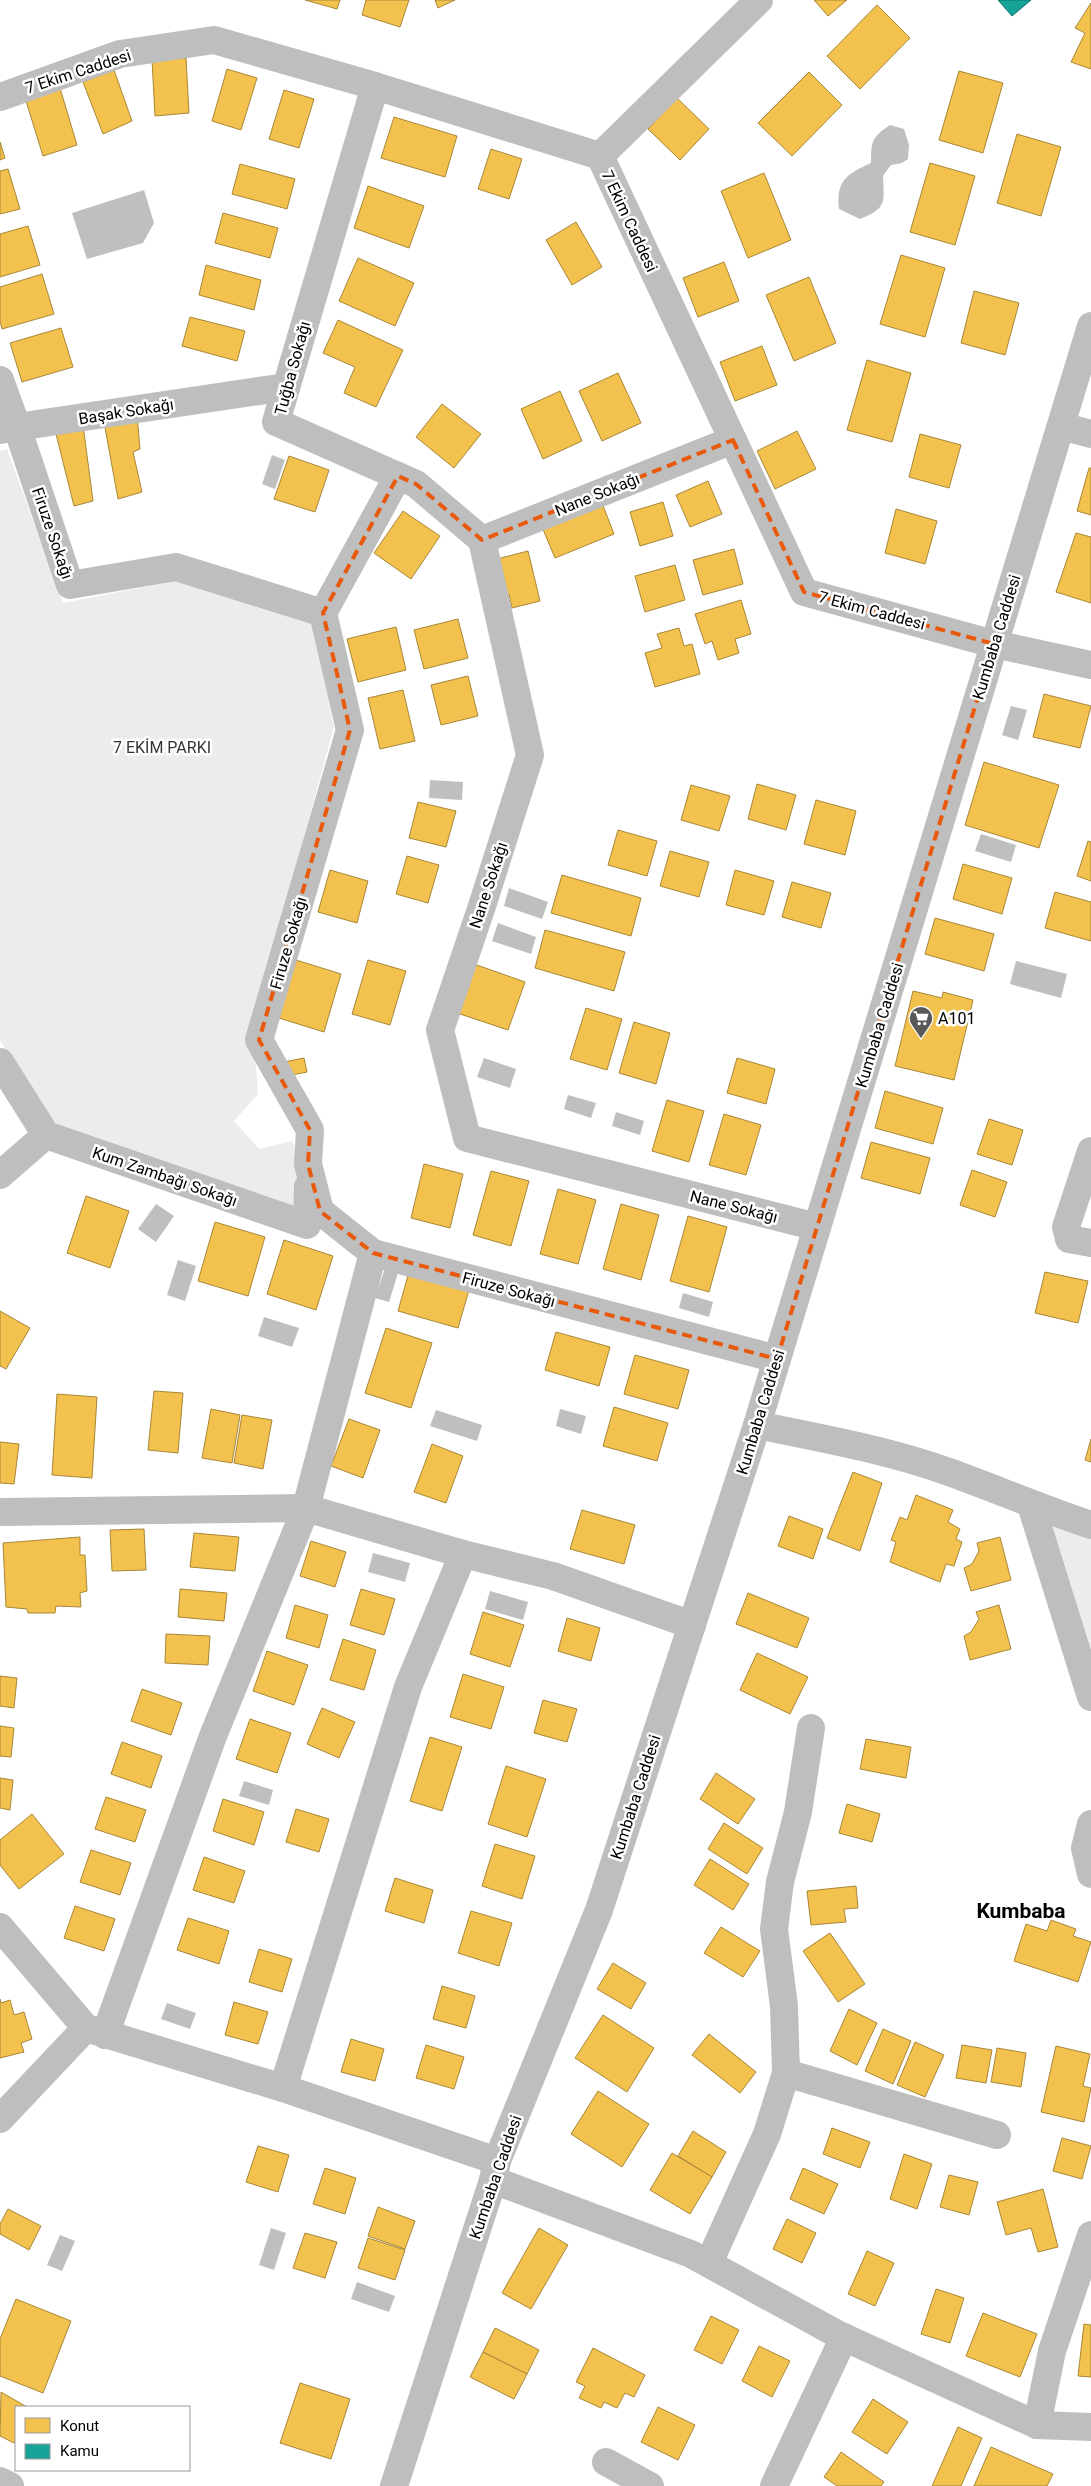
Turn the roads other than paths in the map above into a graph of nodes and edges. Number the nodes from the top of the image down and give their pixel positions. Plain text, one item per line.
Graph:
1 (759, 0) edge
2 (375, 86) junction
3 (0, 97) edge
4 (600, 156) junction
5 (1091, 326) edge
6 (0, 380) edge
7 (286, 387) junction
8 (1061, 426) junction
9 (9, 429) edge
10 (1091, 434) edge
11 (733, 440) junction
12 (398, 476) junction
13 (482, 540) junction
14 (323, 613) junction
15 (994, 644) junction
16 (1091, 665) edge
17 (0, 1062) edge
18 (46, 1135) junction
19 (1091, 1151) edge
20 (308, 1164) junction
21 (0, 1175) edge
22 (817, 1227) junction
23 (1091, 1243) edge
24 (373, 1253) junction
25 (777, 1358) junction
26 (757, 1425) junction
27 (1031, 1505) junction
28 (306, 1508) junction
29 (0, 1512) edge
30 (1091, 1525) edge
31 (463, 1554) junction
32 (692, 1624) junction
33 (1091, 1697) edge
34 (811, 1728) dead end
35 (1091, 1824) edge
36 (1091, 1874) edge
37 (0, 1927) edge
38 (95, 2032) junction
39 (786, 2073) junction
40 (283, 2088) junction
41 (0, 2119) edge
42 (997, 2135) dead end
43 (495, 2171) junction
44 (1091, 2235) edge
45 (709, 2264) junction
46 (844, 2337) junction
47 (1038, 2425) junction
48 (1091, 2427) edge
49 (606, 2462) dead end
50 (0, 2480) edge
51 (10, 2486) edge
52 (394, 2486) edge
53 (650, 2486) edge
54 (774, 2486) edge

1 - 4 street
2 - 3 street, 7 Ekim Caddesi
2 - 4 street, 7 Ekim Caddesi
2 - 7 street, Tuğba Sokağı
4 - 11 street, 7 Ekim Caddesi
5 - 8 street, Kumbaba Caddesi
6 - 9 street
7 - 9 street, Başak Sokağı
7 - 12 street, Tuğba Sokağı
8 - 10 street
8 - 15 street, Kumbaba Caddesi
9 - 14 street, Firuze Sokağı
11 - 13 street, Nane Sokağı
11 - 15 street, 7 Ekim Caddesi
12 - 13 street, Tuğba Sokağı
12 - 14 street
13 - 22 street, Nane Sokağı
14 - 20 street, Firuze Sokağı
15 - 16 street, 7 Ekim Caddesi
15 - 22 street, Kumbaba Caddesi
17 - 18 street
18 - 20 street, Kum Zambağı Sokağı
18 - 21 street
19 - 23 street
20 - 24 street, Firuze Sokağı
22 - 25 street, Kumbaba Caddesi
24 - 25 street, Firuze Sokağı
24 - 28 street
25 - 26 street, Kumbaba Caddesi
26 - 27 street
26 - 32 street, Kumbaba Caddesi
27 - 30 street
27 - 33 street
28 - 29 street
28 - 31 street
28 - 38 street
31 - 32 street
31 - 40 street
32 - 43 street, Kumbaba Caddesi
34 - 39 street
35 - 36 street
37 - 38 street
38 - 40 street
38 - 41 street
39 - 42 street
39 - 45 street
40 - 43 street
43 - 45 street
43 - 52 street, Kumbaba Caddesi
44 - 47 street
45 - 46 street
46 - 47 street
46 - 54 street
47 - 48 street
49 - 53 street
50 - 51 street

